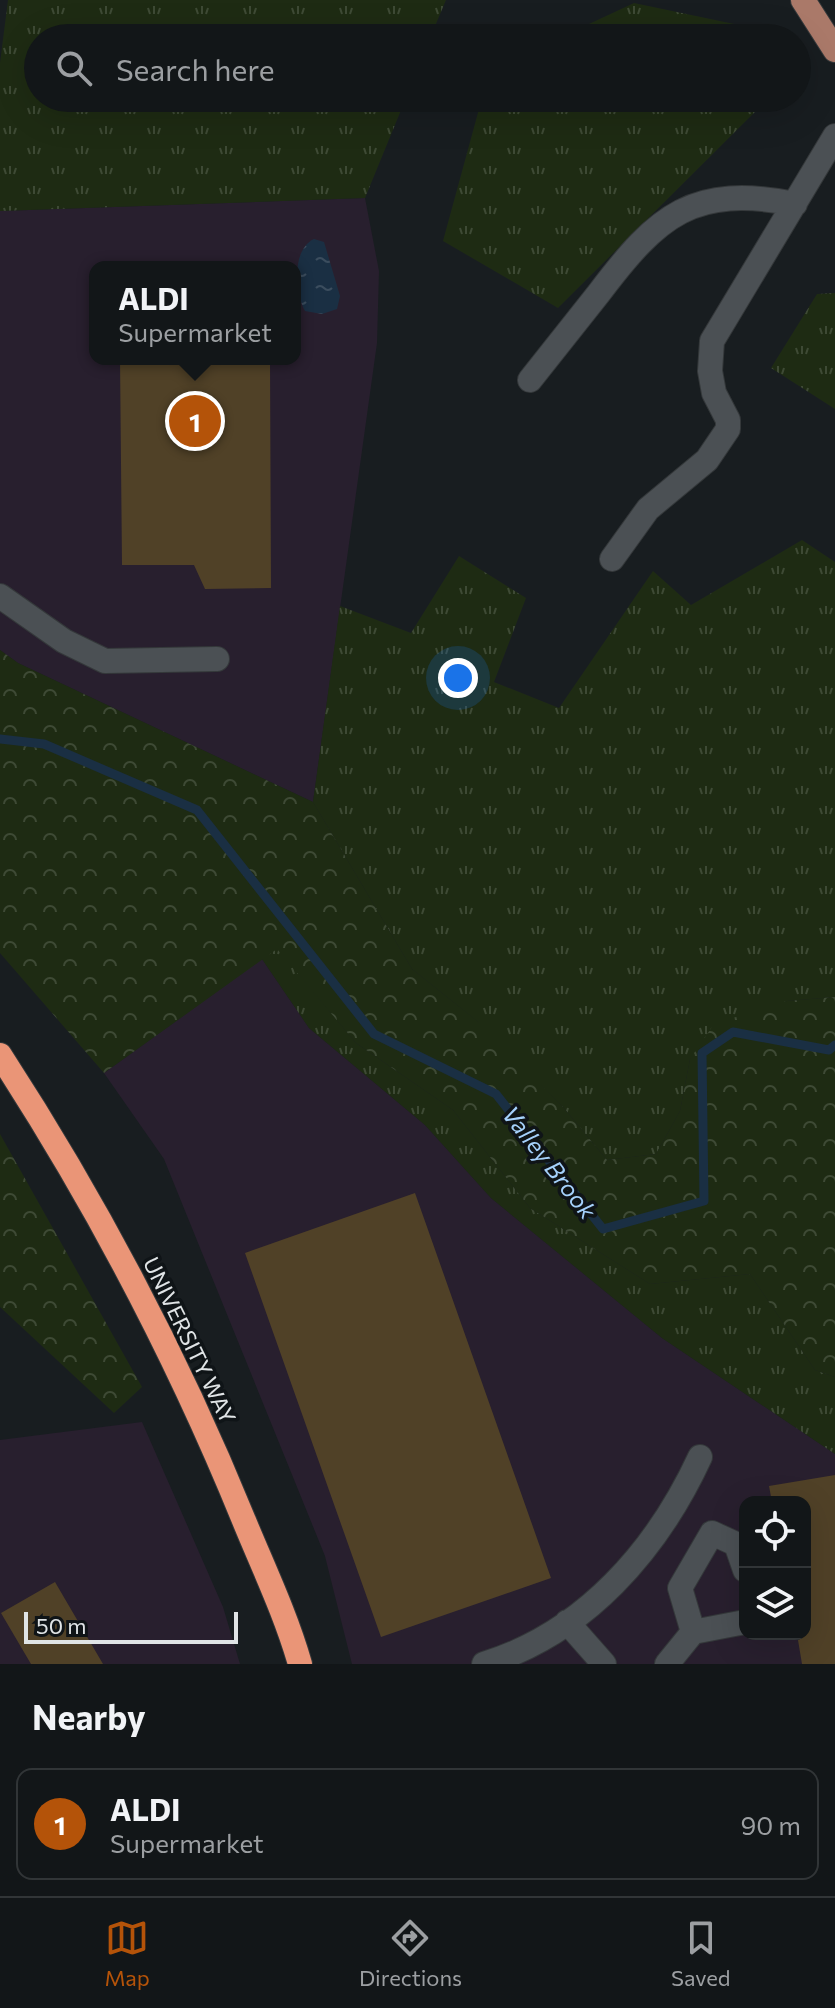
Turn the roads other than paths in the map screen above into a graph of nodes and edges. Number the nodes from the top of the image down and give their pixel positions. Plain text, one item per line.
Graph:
1 (803, 0) edge
2 (835, 50) edge
3 (835, 136) edge
4 (795, 204) junction
5 (530, 380) dead end
6 (612, 559) dead end
7 (0, 596) edge
8 (217, 659) dead end
9 (0, 1055) edge
10 (700, 1457) dead end
11 (744, 1568) edge
12 (567, 1622) junction
13 (739, 1623) edge
14 (693, 1632) junction
15 (300, 1664) edge
16 (484, 1664) edge
17 (604, 1664) edge
18 (667, 1664) edge

1 - 2 main road
3 - 4 lane
4 - 5 lane
4 - 6 lane
7 - 8 lane
9 - 15 highway, UNIVERSITY WAY
10 - 12 lane
11 - 14 lane
12 - 16 lane
12 - 17 lane
13 - 14 lane
14 - 18 lane

